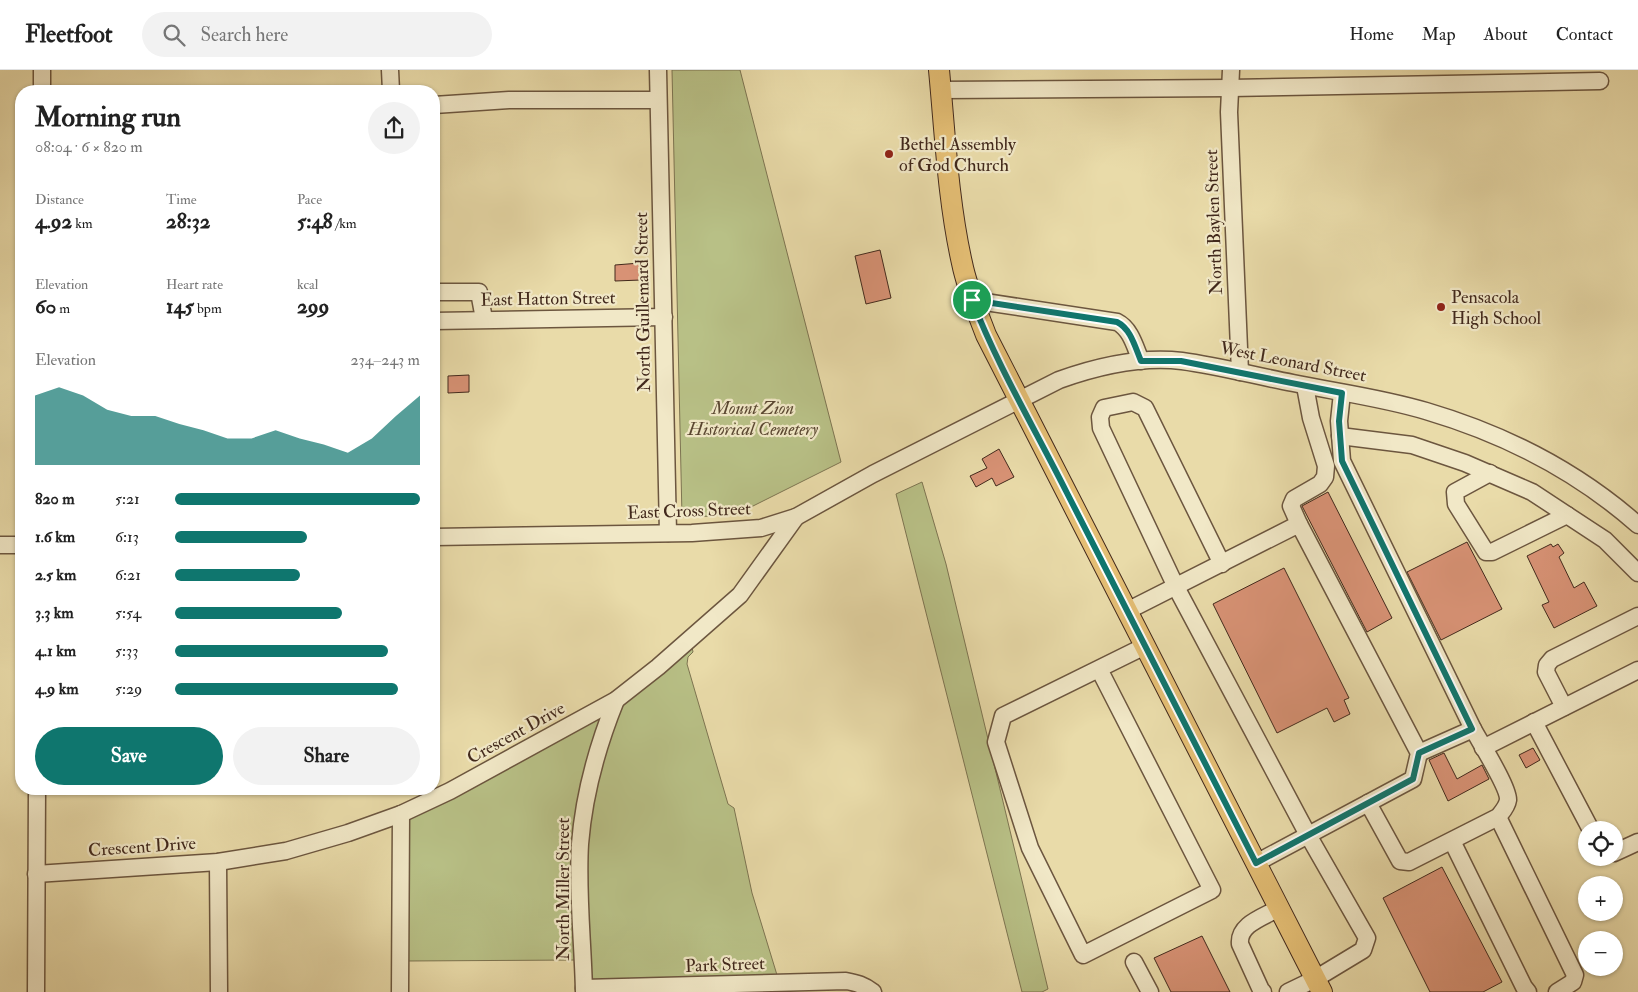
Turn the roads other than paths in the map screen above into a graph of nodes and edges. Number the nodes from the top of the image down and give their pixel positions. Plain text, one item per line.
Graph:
1 (42, 70) edge
2 (390, 70) edge
3 (658, 70) edge
4 (939, 70) edge
5 (1231, 70) edge
6 (1490, 76) edge
7 (1600, 81) dead end
8 (42, 85) edge
9 (391, 85) edge
10 (1230, 88) junction
11 (941, 90) junction
12 (658, 100) junction
13 (440, 105) edge
14 (440, 292) edge
15 (972, 300) junction
16 (664, 317) junction
17 (484, 320) junction
18 (440, 321) edge
19 (1141, 361) junction
20 (1240, 372) junction
21 (1305, 386) junction
22 (1342, 393) junction
23 (1019, 400) junction
24 (1340, 436) junction
25 (927, 447) joint
26 (1490, 474) junction
27 (1567, 515) junction
28 (796, 517) junction
29 (1299, 524) junction
30 (1638, 525) edge
31 (668, 533) junction
32 (440, 537) edge
33 (0, 545) edge
34 (15, 545) edge
35 (1222, 564) junction
36 (1638, 573) edge
37 (1176, 587) junction
38 (1127, 612) junction
39 (1638, 616) edge
40 (1145, 646) junction
41 (1099, 669) junction
42 (1638, 670) edge
43 (616, 700) junction
44 (1564, 707) junction
45 (1534, 722) junction
46 (1472, 729) junction
47 (1483, 748) junction
48 (1419, 753) junction
49 (37, 795) edge
50 (1368, 803) junction
51 (401, 814) junction
52 (1498, 817) junction
53 (1586, 821) edge
54 (1308, 836) junction
55 (1452, 841) junction
56 (1638, 842) edge
57 (1623, 849) edge
58 (218, 862) junction
59 (1256, 863) junction
60 (36, 874) junction
61 (1279, 908) junction
62 (1134, 962) dead end
63 (1318, 986) edge
64 (772, 988) edge
65 (870, 989) edge
66 (584, 990) edge
67 (36, 992) edge
68 (219, 992) edge
69 (400, 992) edge
70 (1150, 992) edge
71 (1263, 992) edge
72 (1288, 992) edge
73 (1528, 992) edge
74 (1558, 992) edge

1 - 8 street
2 - 9 street
3 - 12 street, North Guillemard Street
4 - 11 main road
5 - 10 street, North Baylen Street
6 - 7 street
6 - 10 street
10 - 11 street
10 - 20 street, North Baylen Street
11 - 15 main road
12 - 13 street
12 - 16 street, North Guillemard Street
14 - 17 street
15 - 19 street
15 - 23 main road
16 - 17 street, East Hatton Street
16 - 31 street, North Guillemard Street
17 - 18 street, East Hatton Street
19 - 20 street, West Leonard Street
19 - 23 street, West Leonard Street
20 - 21 street, West Leonard Street
21 - 22 street, West Leonard Street
21 - 29 street
22 - 24 street
22 - 30 street, West Leonard Street
23 - 25 street, West Leonard Street
23 - 38 main road
24 - 26 street
24 - 46 street
25 - 28 street, East Cross Street
26 - 27 street
26 - 27 street
27 - 36 street
28 - 31 street, East Cross Street
28 - 43 street, Crescent Drive
29 - 35 street
29 - 48 street
31 - 32 street, East Cross Street
33 - 34 street
35 - 37 street
35 - 37 street
37 - 38 street
37 - 54 street
38 - 40 main road
39 - 44 street
40 - 41 street
40 - 59 main road
41 - 41 street
42 - 44 street
43 - 51 street, Crescent Drive
43 - 66 street, North Miller Street
44 - 45 street
45 - 47 street
45 - 53 street
46 - 47 street
46 - 48 street
47 - 52 street
48 - 50 street
49 - 60 street
50 - 54 street
50 - 55 street
51 - 58 street, Crescent Drive
51 - 69 street
52 - 55 street
52 - 74 street
54 - 59 street
54 - 63 street
55 - 73 street
56 - 57 street
58 - 60 street, Crescent Drive
58 - 68 street
59 - 61 main road
60 - 67 street
61 - 63 main road
61 - 71 street
62 - 70 street
63 - 72 street
64 - 65 street, Park Street
64 - 66 street, Park Street

